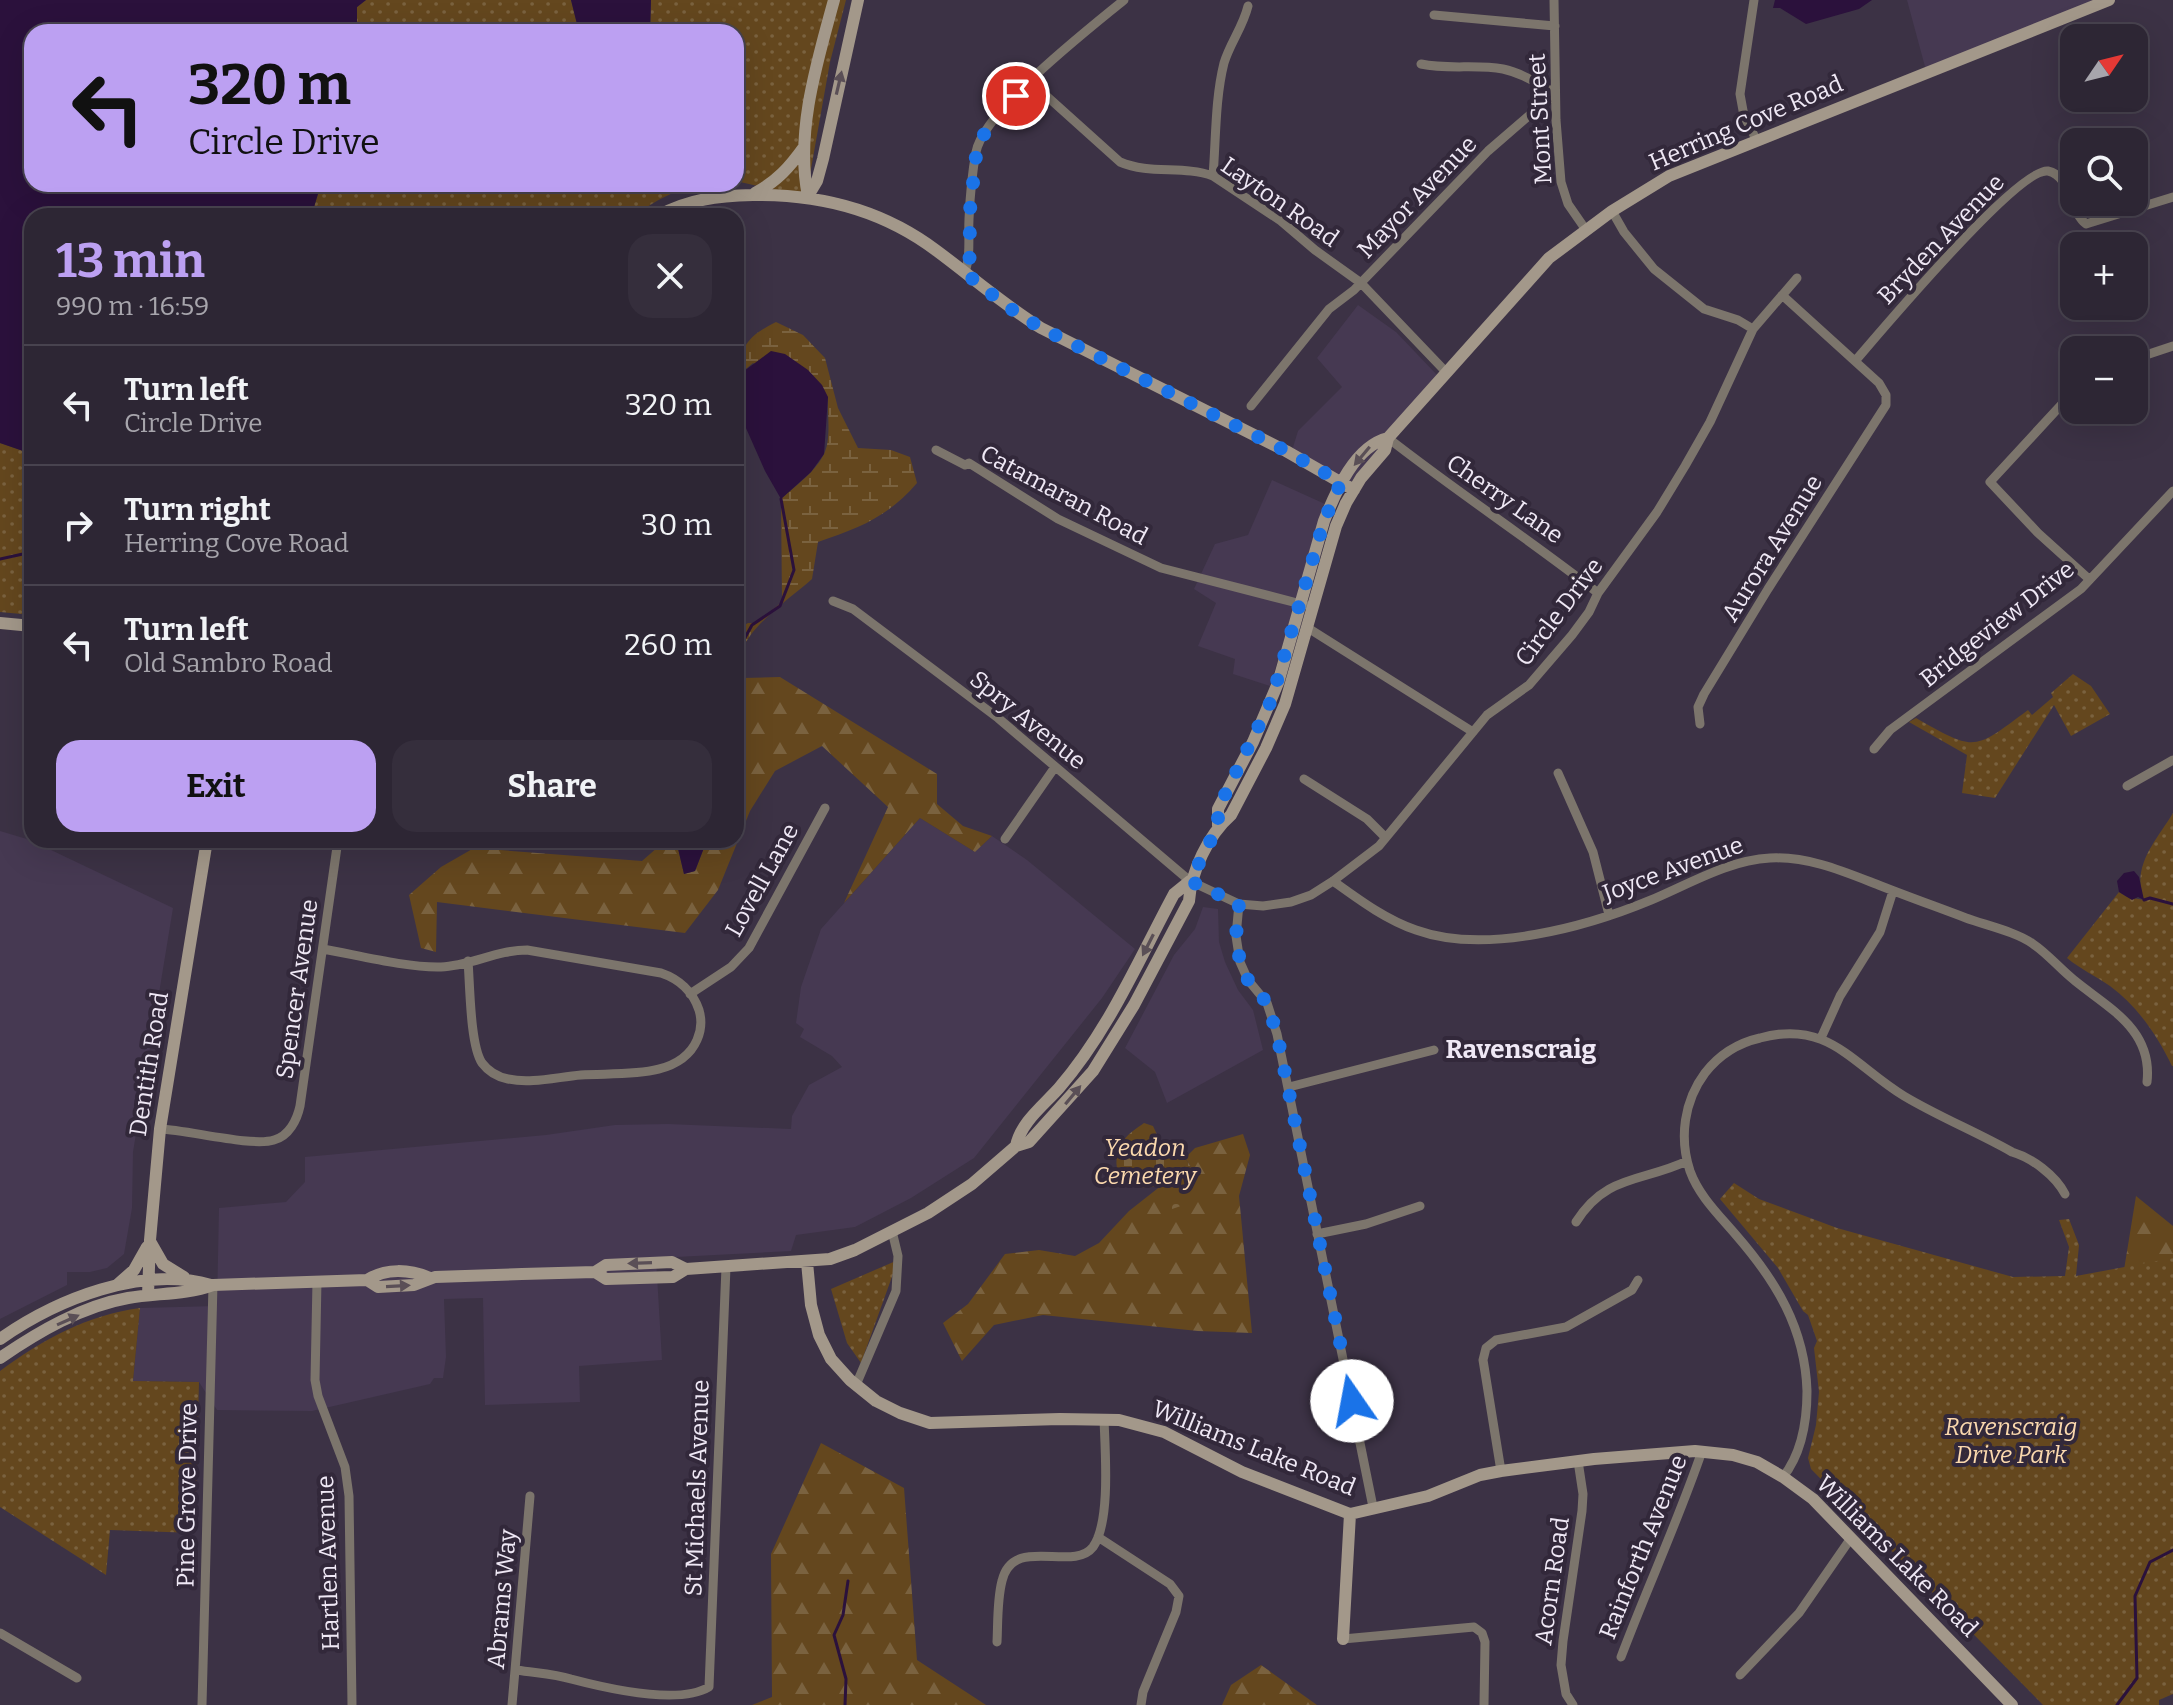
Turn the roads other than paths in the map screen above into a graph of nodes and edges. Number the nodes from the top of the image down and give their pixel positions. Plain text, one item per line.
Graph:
1 (834, 0) edge
2 (858, 0) edge
3 (1124, 0) edge
4 (1554, 0) edge
5 (1754, 0) edge
6 (2109, 0) edge
7 (1248, 6) dead end
8 (1434, 15) dead end
9 (1555, 26) junction
10 (1421, 64) dead end
11 (1031, 82) junction
12 (1555, 93) junction
13 (1756, 139) junction
14 (804, 147) junction
15 (1213, 176) junction
16 (751, 196) junction
17 (808, 196) junction
18 (2173, 197) edge
19 (678, 208) edge
20 (1612, 211) junction
21 (1586, 230) junction
22 (965, 273) junction
23 (1797, 278) dead end
24 (1361, 283) junction
25 (1782, 295) junction
26 (1753, 329) junction
27 (2173, 346) edge
28 (2148, 354) edge
29 (1856, 360) junction
30 (1446, 372) junction
31 (1251, 406) dead end
32 (2060, 406) edge
33 (1388, 438) junction
34 (936, 450) dead end
35 (1341, 482) junction
36 (1354, 490) junction
37 (2173, 491) edge
38 (2089, 579) junction
39 (1598, 593) junction
40 (833, 601) dead end
41 (1300, 603) junction
42 (1314, 607) junction
43 (0, 623) edge
44 (24, 625) edge
45 (1308, 628) junction
46 (1700, 724) dead end
47 (1473, 732) junction
48 (1874, 749) dead end
49 (2173, 760) edge
50 (1055, 767) junction
51 (1558, 773) dead end
52 (1304, 779) dead end
53 (2127, 786) dead end
54 (825, 808) dead end
55 (1218, 826) junction
56 (1385, 837) junction
57 (1005, 839) dead end
58 (206, 848) edge
59 (337, 848) edge
60 (1190, 881) junction
61 (1333, 881) junction
62 (1893, 891) junction
63 (1239, 904) junction
64 (1609, 915) junction
65 (323, 949) junction
66 (468, 961) junction
67 (690, 994) junction
68 (1821, 1038) junction
69 (1434, 1050) dead end
70 (2147, 1082) dead end
71 (1289, 1087) junction
72 (160, 1129) junction
73 (1687, 1161) junction
74 (2065, 1194) dead end
75 (1420, 1206) dead end
76 (1576, 1222) dead end
77 (892, 1231) junction
78 (1317, 1234) junction
79 (150, 1240) junction
80 (807, 1262) junction
81 (726, 1267) junction
82 (190, 1278) junction
83 (1638, 1280) dead end
84 (148, 1281) junction
85 (317, 1281) junction
86 (213, 1285) junction
87 (116, 1287) junction
88 (148, 1295) junction
89 (0, 1339) edge
90 (0, 1358) edge
91 (856, 1385) junction
92 (1104, 1419) junction
93 (1702, 1451) junction
94 (1578, 1461) junction
95 (1501, 1471) junction
96 (1783, 1477) junction
97 (530, 1496) dead end
98 (1373, 1507) junction
99 (1350, 1514) junction
100 (1098, 1537) junction
101 (1851, 1538) junction
102 (0, 1633) edge
103 (1343, 1639) joint
104 (997, 1642) dead end
105 (1621, 1657) dead end
106 (517, 1670) junction
107 (1740, 1675) dead end
108 (77, 1678) dead end
109 (202, 1705) edge
110 (352, 1705) edge
111 (512, 1705) edge
112 (1141, 1705) edge
113 (1484, 1705) edge
114 (1573, 1705) edge
115 (2012, 1705) edge

1 - 14 main road
17 -> 2 main road
3 - 11 street
4 - 9 street, Mont Street
5 - 13 street
6 - 13 main road, Herring Cove Road
7 - 15 street
8 - 9 street
9 - 12 street, Mont Street
10 - 12 street
11 - 15 street, Layton Road
11 - 22 street
12 - 21 street, Mont Street
12 - 24 street, Mayor Avenue
13 - 20 main road, Herring Cove Road
14 - 16 main road
14 - 17 main road
15 - 24 street, Layton Road
16 - 17 main road
16 - 19 main road
17 - 22 main road
18 - 29 street, Bryden Avenue
20 - 21 main road, Herring Cove Road
20 - 26 street
21 - 30 main road, Herring Cove Road
22 - 35 main road
23 - 25 street, Circle Drive
24 - 30 street, Layton Road
24 - 31 street, Mayor Avenue
25 - 26 street, Circle Drive
25 - 29 street
26 - 39 street, Circle Drive
27 - 28 street
29 - 46 street, Aurora Avenue
30 - 33 main road, Herring Cove Road
32 - 38 street
33 -> 35 main road, Herring Cove Road
33 - 36 main road, Herring Cove Road
33 - 39 street, Cherry Lane
34 - 41 street, Catamaran Road
35 - 36 main road
35 - 41 main road, Herring Cove Road
36 - 42 main road, Herring Cove Road
37 - 38 street, Bridgeview Drive
38 - 48 street, Bridgeview Drive
39 - 47 street, Circle Drive
40 - 50 street, Spry Avenue
41 - 42 street, Catamaran Road
41 - 55 main road, Herring Cove Road
42 - 45 main road, Herring Cove Road
43 - 44 main road
45 - 47 street
45 - 55 main road, Herring Cove Road
47 - 56 street, Circle Drive
49 - 53 street
50 - 57 street
50 - 60 street, Spry Avenue
51 - 64 street
52 - 56 street
54 - 67 street, Lovell Lane
55 - 60 main road, Herring Cove Road
56 - 61 street, Circle Drive
58 - 72 main road, Dentith Road
59 - 65 street, Spencer Avenue
60 - 63 street, Circle Drive
60 - 77 main road, Herring Cove Road
61 - 63 street, Circle Drive
61 - 64 street, Joyce Avenue
62 - 64 street, Joyce Avenue
62 - 68 street
62 - 70 street, Joyce Avenue
63 - 71 street
65 - 66 street
65 - 72 street, Spencer Avenue
66 - 67 street
66 - 67 street
68 - 73 street
68 - 74 street
69 - 71 street
71 - 78 street
72 - 79 main road, Dentith Road
73 - 76 street
73 - 96 street
75 - 78 street
77 - 80 main road, Herring Cove Road
77 - 91 street
78 - 98 street
79 - 82 main road
79 - 84 main road, Dentith Road
79 - 87 main road
80 - 81 main road, Herring Cove Road
80 - 91 main road, Williams Lake Road
81 - 85 main road, Herring Cove Road
81 - 106 street, St Michaels Avenue
82 - 84 main road, Herring Cove Road
82 - 86 main road, Herring Cove Road
83 - 95 street
84 - 87 main road, Herring Cove Road
84 - 88 main road, Dentith Road
85 - 86 main road, Herring Cove Road
85 - 110 street, Hartlen Avenue
86 - 88 main road, Herring Cove Road
86 - 109 street, Pine Grove Drive
87 - 89 main road, Herring Cove Road
90 -> 88 main road, Herring Cove Road
91 - 92 main road, Williams Lake Road
92 - 99 main road, Williams Lake Road
92 - 100 street
93 - 94 main road, Williams Lake Road
93 - 96 main road, Williams Lake Road
93 - 105 street, Rainforth Avenue
94 - 95 main road, Williams Lake Road
94 - 114 street, Acorn Road
95 - 98 main road, Williams Lake Road
96 - 101 main road, Williams Lake Road
97 - 106 street, Abrams Way
98 - 99 main road, Williams Lake Road
99 - 103 main road
100 - 104 street
100 - 112 street
101 - 107 street
101 - 115 main road, Williams Lake Road
102 - 108 street
103 - 113 street
106 - 111 street, Abrams Way

